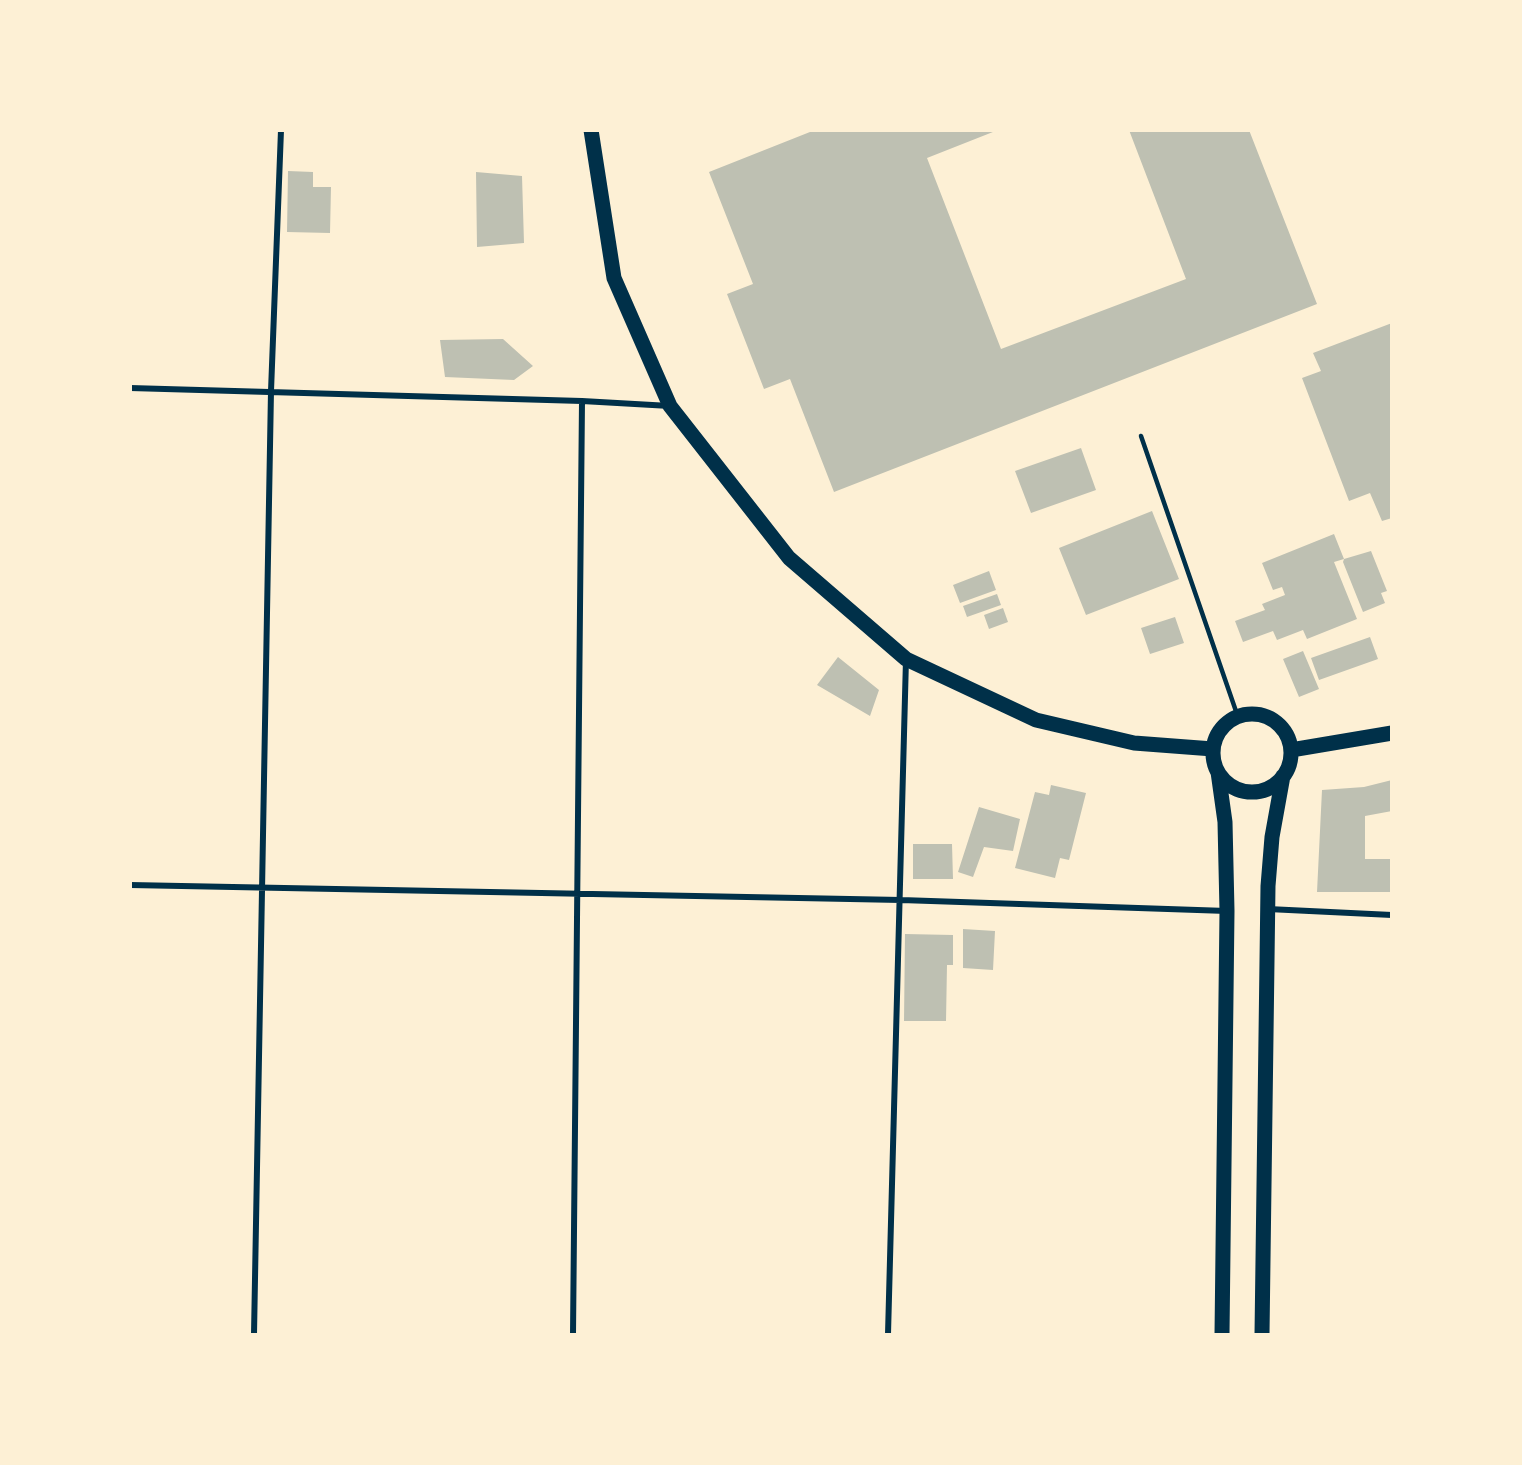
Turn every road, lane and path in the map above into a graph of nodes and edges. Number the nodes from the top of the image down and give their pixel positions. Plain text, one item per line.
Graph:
1 (281, 130) edge
2 (591, 130) edge
3 (130, 388) edge
4 (271, 391) junction
5 (582, 400) junction
6 (670, 406) junction
7 (1141, 436) dead end
8 (906, 659) junction
9 (1238, 717) junction
10 (1392, 733) edge
11 (1213, 748) junction
12 (1291, 750) junction
13 (1218, 772) junction
14 (1283, 776) junction
15 (130, 885) edge
16 (264, 889) junction
17 (576, 895) junction
18 (902, 900) junction
19 (1268, 909) junction
20 (1227, 911) junction
21 (1392, 915) edge
22 (254, 1335) edge
23 (573, 1335) edge
24 (888, 1335) edge
25 (1222, 1335) edge
26 (1262, 1335) edge

1 - 4 street
2 - 6 main road
3 - 4 street
4 - 5 street
4 - 16 street
5 - 6 street
5 - 17 street
6 - 8 main road
7 - 9 lane
8 - 11 main road
8 - 18 street
9 - 11 main road
9 - 12 main road
10 - 12 main road
11 - 13 main road
12 - 14 main road
13 - 14 main road
13 - 20 main road
14 - 19 main road
15 - 16 street
16 - 17 street
16 - 22 street
17 - 18 street
17 - 23 street
18 - 20 street
18 - 24 street
19 - 21 street
19 - 26 main road
20 - 25 main road

